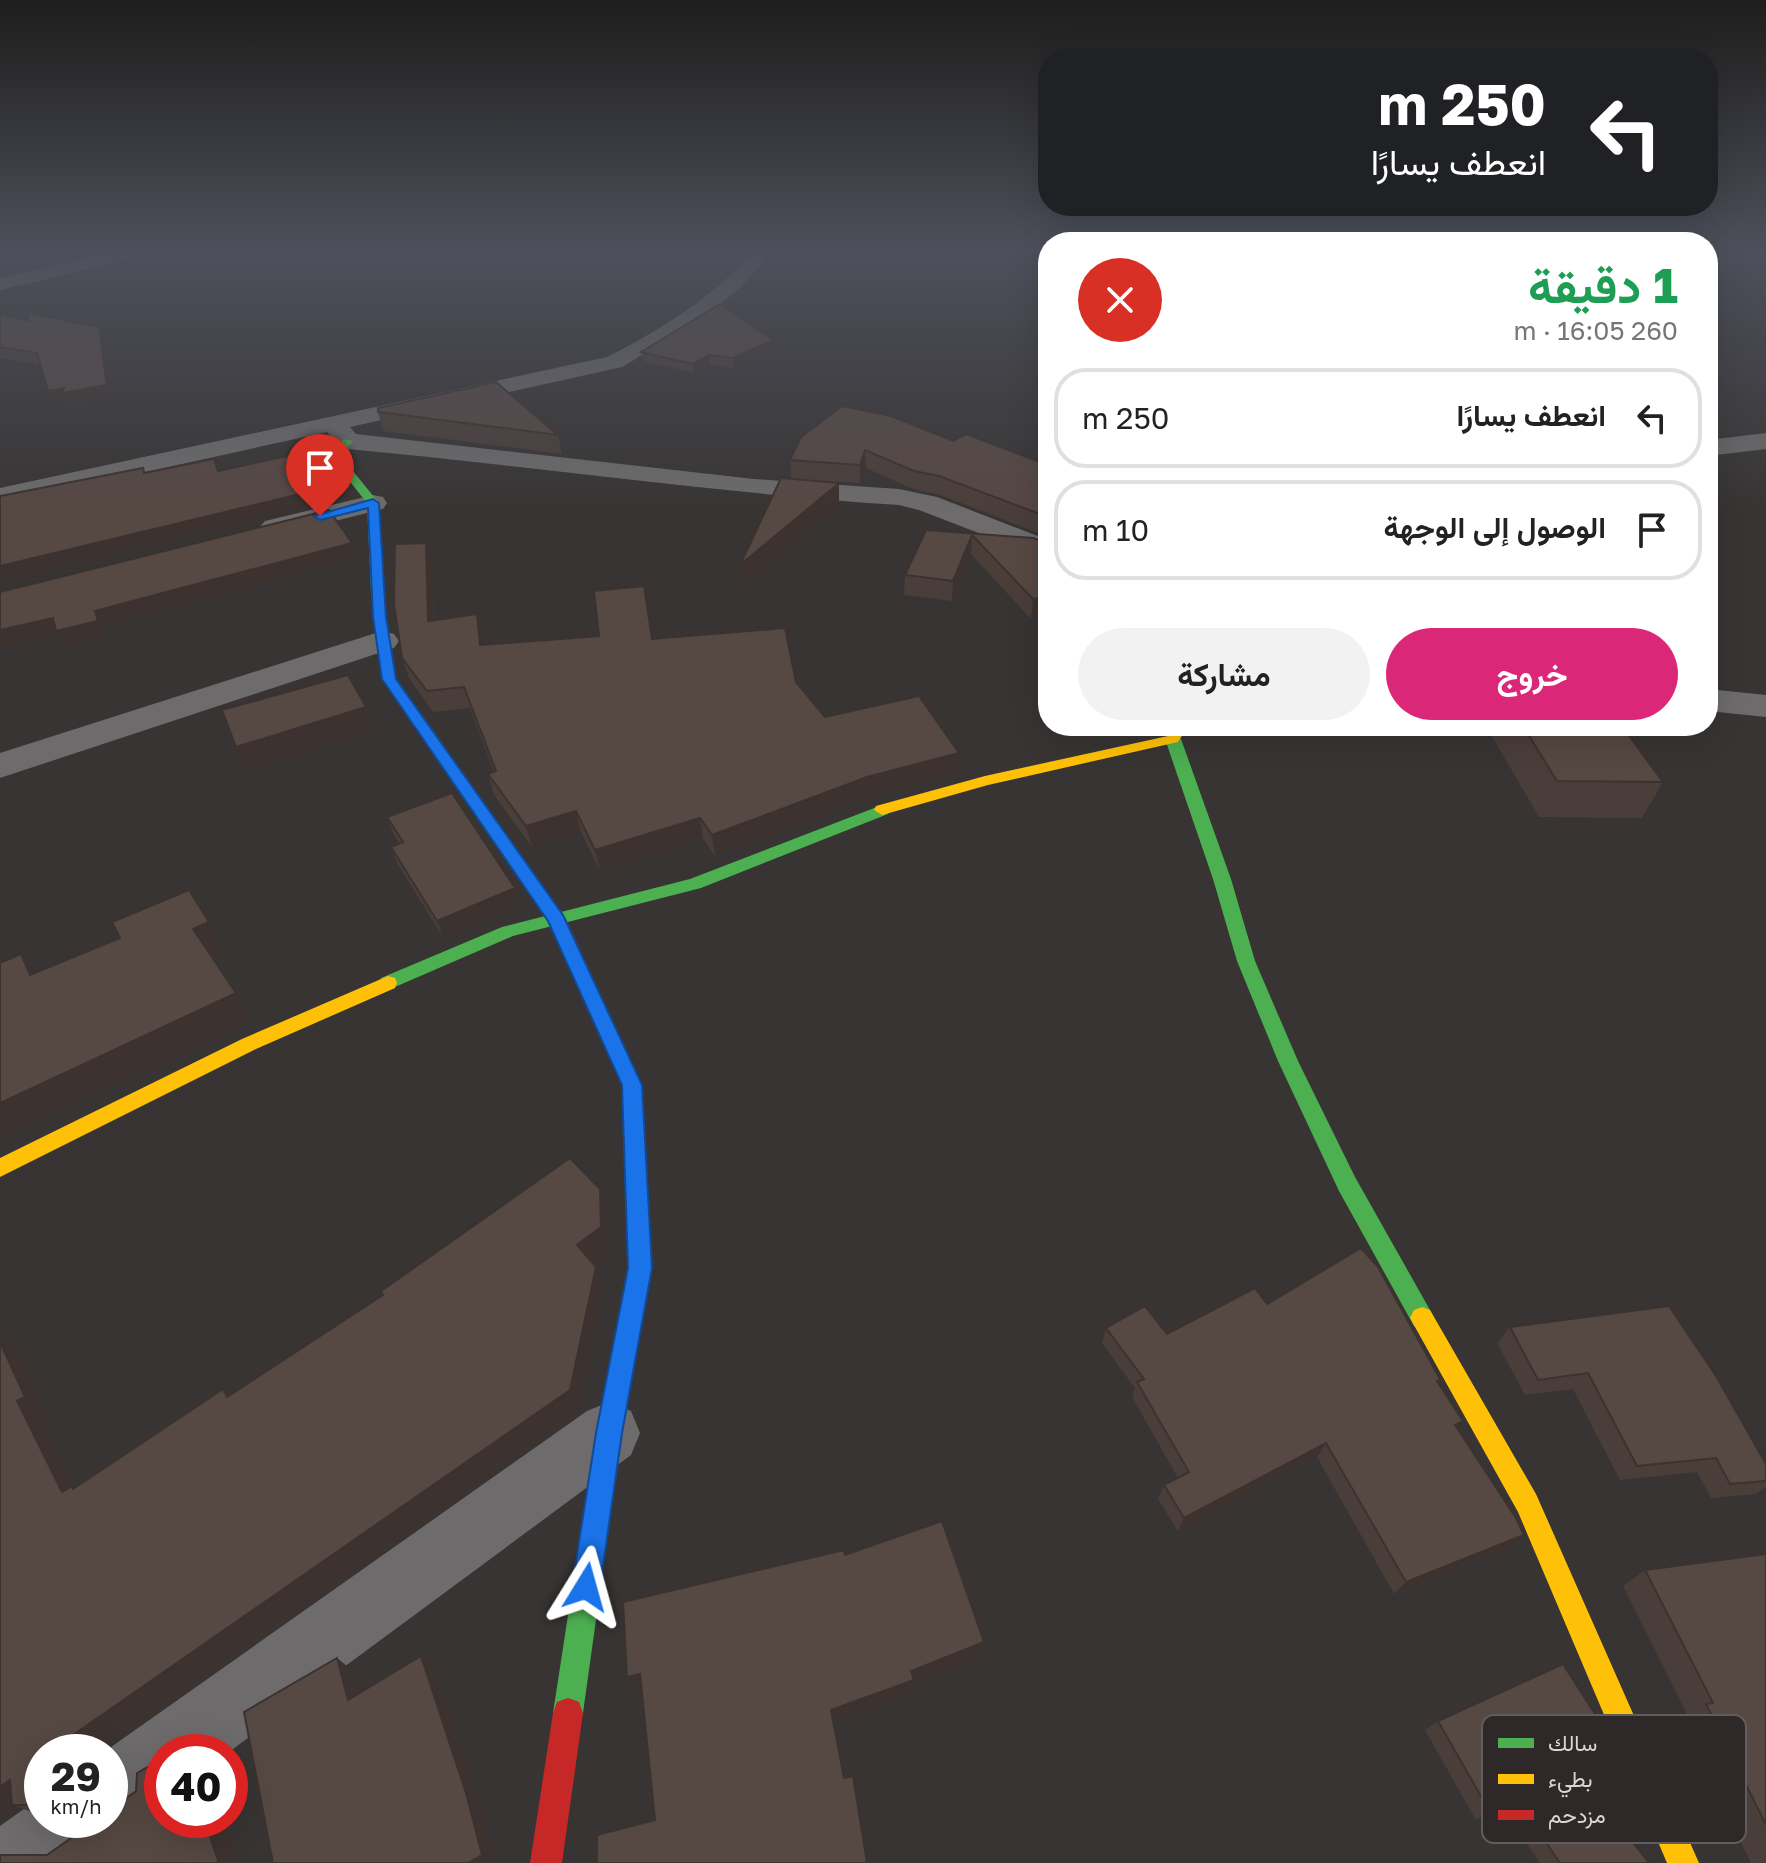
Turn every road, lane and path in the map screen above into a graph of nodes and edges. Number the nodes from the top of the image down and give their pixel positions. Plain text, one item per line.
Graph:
1 (653, 339) edge
2 (341, 433) junction
3 (1766, 441) edge
4 (1718, 447) edge
5 (0, 496) edge
6 (373, 503) junction
7 (242, 536) edge
8 (1038, 547) edge
9 (382, 641) junction
10 (1718, 701) edge
11 (1766, 706) edge
12 (1161, 736) edge
13 (1178, 736) edge
14 (0, 766) edge
15 (557, 919) junction
16 (0, 1168) edge
17 (609, 1433) junction
18 (1619, 1715) edge
19 (192, 1734) edge
20 (48, 1838) edge
21 (1674, 1843) edge
22 (14, 1863) edge
23 (546, 1863) edge
24 (1683, 1863) edge

1 - 2 street
2 - 5 street
2 - 6 street
2 - 8 street
3 - 4 street
6 - 7 street
6 - 9 street
9 - 14 street
9 - 15 street
10 - 11 street
12 - 15 street
13 - 18 street
15 - 16 street
15 - 17 street
17 - 19 street
17 - 23 street
20 - 22 street
21 - 24 street

